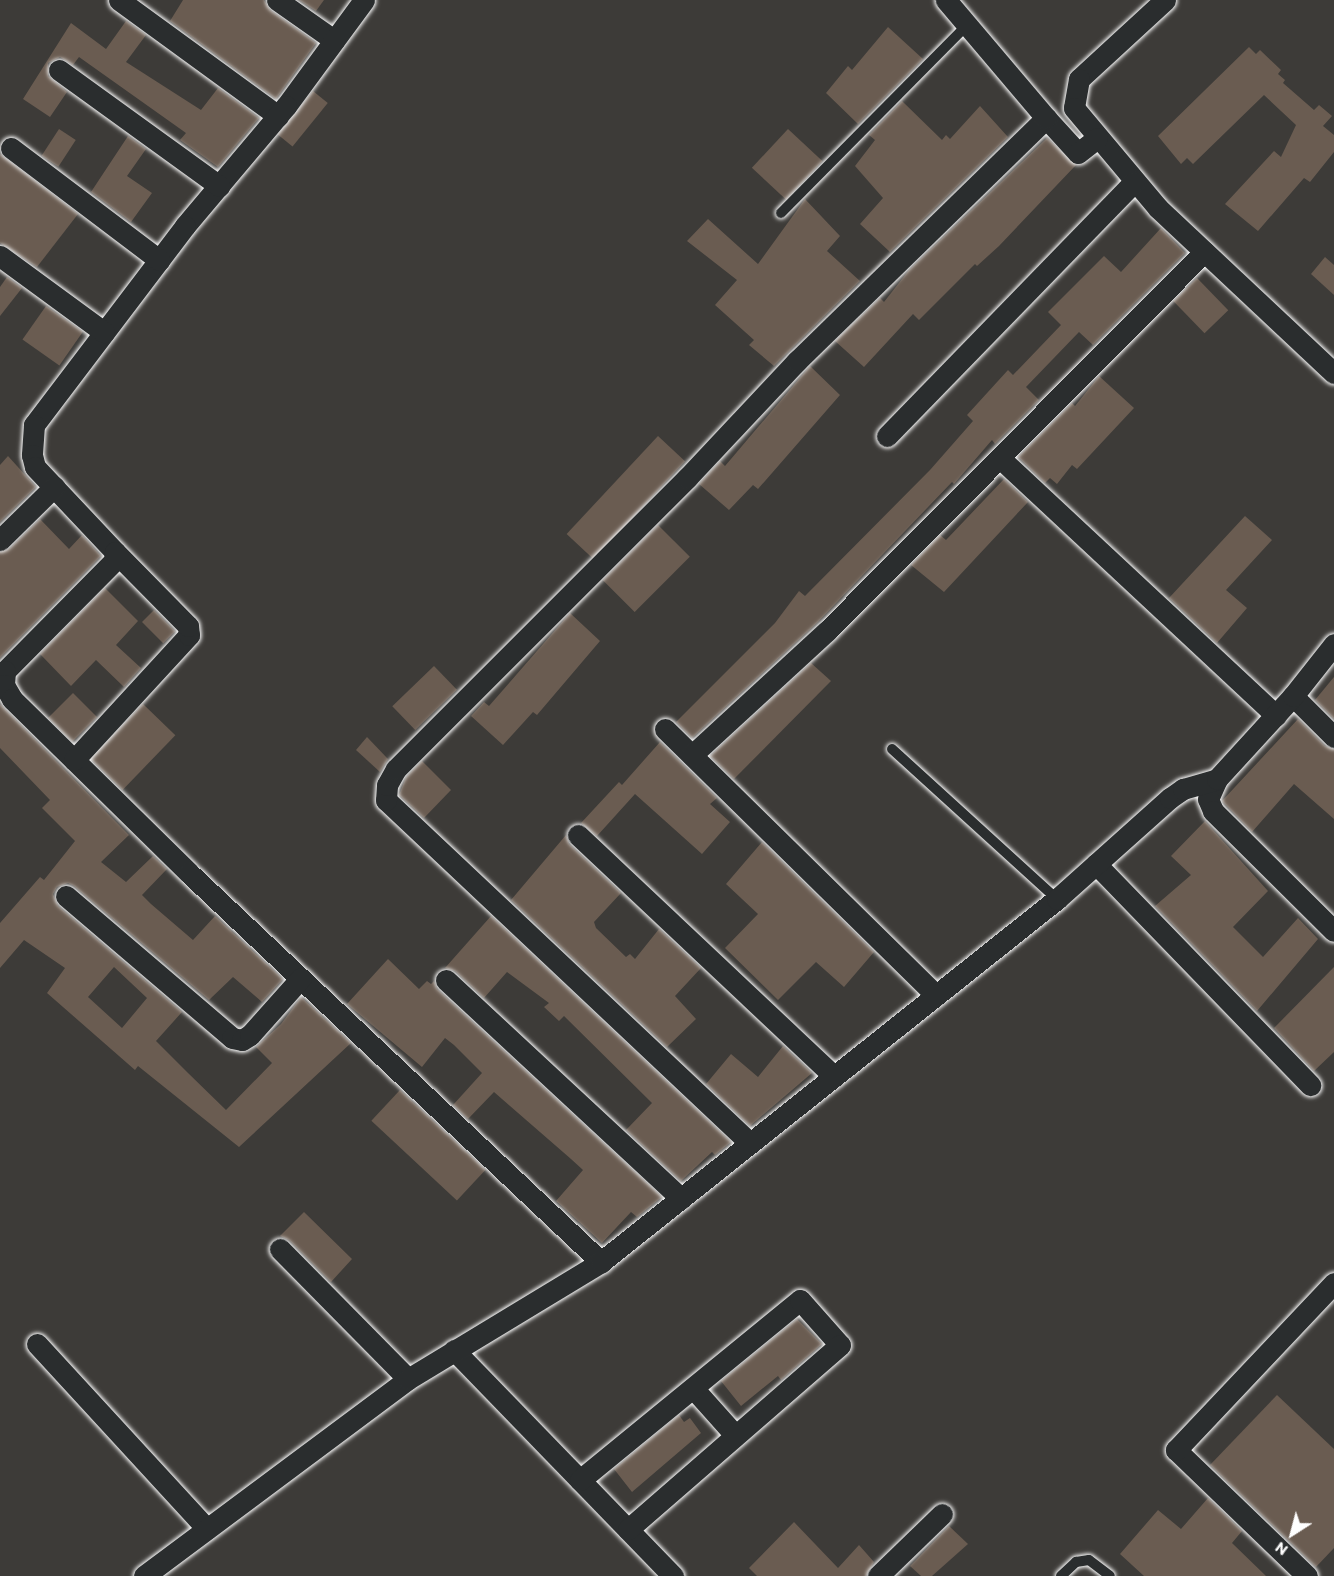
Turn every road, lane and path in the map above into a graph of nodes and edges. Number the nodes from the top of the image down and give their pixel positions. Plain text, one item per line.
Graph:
1 (119, 0) edge
2 (277, 0) edge
3 (364, 0) edge
4 (946, 0) edge
5 (1166, 0) edge
6 (969, 23) junction
7 (334, 40) junction
8 (58, 70) dead end
9 (278, 116) junction
10 (1046, 118) junction
11 (1097, 138) junction
12 (11, 148) dead end
13 (1134, 182) junction
14 (219, 186) junction
15 (781, 213) dead end
16 (1204, 252) junction
17 (0, 256) edge
18 (159, 260) junction
19 (104, 332) junction
20 (1334, 373) edge
21 (887, 436) dead end
22 (1001, 459) junction
23 (54, 487) junction
24 (0, 540) edge
25 (115, 552) junction
26 (1334, 644) edge
27 (1293, 696) junction
28 (1276, 715) junction
29 (665, 729) dead end
30 (1334, 737) edge
31 (892, 749) dead end
32 (692, 755) junction
33 (74, 760) junction
34 (1217, 779) junction
35 (578, 835) dead end
36 (1096, 864) junction
37 (66, 896) dead end
38 (1057, 899) junction
39 (1334, 931) edge
40 (301, 978) junction
41 (446, 980) dead end
42 (936, 995) junction
43 (834, 1076) junction
44 (1310, 1085) dead end
45 (750, 1143) junction
46 (681, 1198) junction
47 (280, 1249) dead end
48 (601, 1262) junction
49 (1334, 1283) edge
50 (37, 1344) dead end
51 (454, 1350) junction
52 (408, 1379) junction
53 (693, 1388) junction
54 (735, 1435) junction
55 (580, 1480) junction
56 (942, 1514) dead end
57 (207, 1529) junction
58 (628, 1529) junction
59 (144, 1576) edge
60 (673, 1576) edge
61 (878, 1576) edge
62 (1061, 1576) edge
63 (1110, 1576) edge
64 (1307, 1576) edge

1 - 9 street
2 - 7 street
3 - 7 street
4 - 6 street
5 - 11 street
6 - 10 street
6 - 15 lane
7 - 9 street
8 - 14 street
9 - 14 street
10 - 11 street
10 - 45 street
11 - 13 street
12 - 18 street
13 - 16 street
13 - 21 street
14 - 18 street
16 - 20 street
16 - 22 street
17 - 19 street
18 - 19 street
19 - 23 street
22 - 28 street
22 - 32 street
23 - 24 street
23 - 25 street
25 - 33 street
25 - 33 street
26 - 27 street
27 - 28 street
27 - 30 street
28 - 34 street
29 - 32 street
31 - 38 lane
32 - 42 street
33 - 40 street
34 - 36 street
34 - 39 street
35 - 43 street
36 - 38 street
36 - 44 street
37 - 40 street
38 - 42 street
40 - 48 street
41 - 46 street
42 - 43 street
43 - 45 street
45 - 46 street
46 - 48 street
47 - 52 street
48 - 51 street
49 - 64 street
50 - 57 street
51 - 52 street
51 - 55 street
52 - 57 street
53 - 54 street
53 - 54 street
53 - 55 street
54 - 58 street
55 - 58 street
56 - 61 street
57 - 59 street
58 - 60 street
62 - 63 lane

